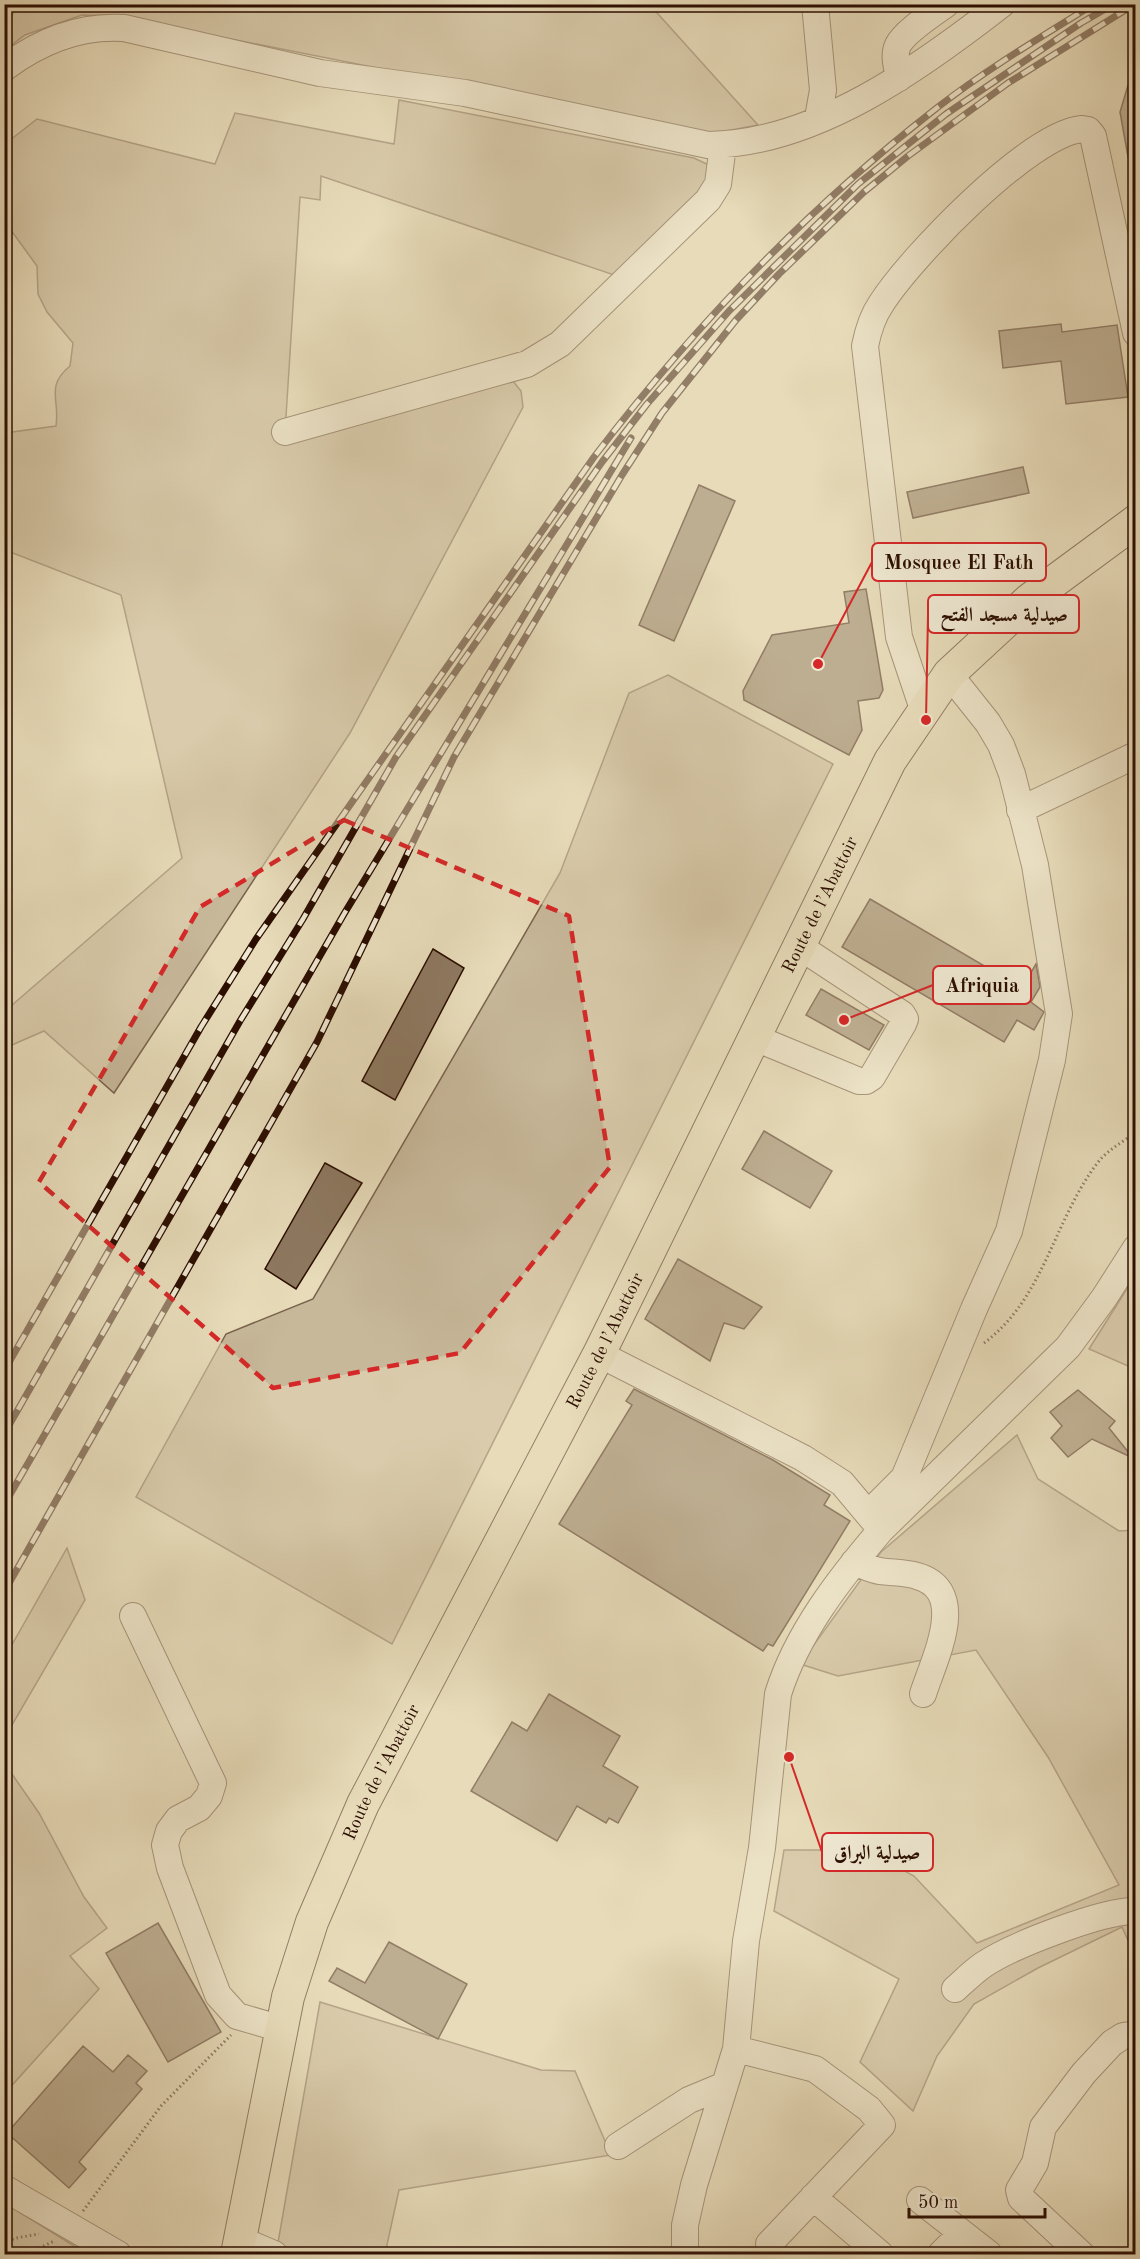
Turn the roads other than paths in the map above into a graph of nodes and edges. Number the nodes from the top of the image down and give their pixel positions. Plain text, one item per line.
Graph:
1 (815, 4) edge
2 (946, 4) edge
3 (1002, 4) edge
4 (4, 68) edge
5 (899, 78) junction
6 (818, 118) junction
7 (723, 145) junction
8 (1136, 333) edge
9 (285, 432) dead end
10 (1136, 521) edge
11 (949, 674) junction
12 (923, 709) junction
13 (1136, 755) edge
14 (1020, 810) junction
15 (800, 946) junction
16 (753, 1037) junction
17 (1136, 1248) edge
18 (599, 1354) junction
19 (875, 1522) junction
20 (854, 1562) junction
21 (133, 1616) dead end
22 (923, 1694) dead end
23 (1136, 1911) edge
24 (955, 1989) dead end
25 (282, 2029) junction
26 (1136, 2034) edge
27 (736, 2049) junction
28 (725, 2085) junction
29 (618, 2146) dead end
30 (4, 2188) edge
31 (813, 2197) junction
32 (920, 2200) dead end
33 (961, 2234) junction
34 (769, 2244) dead end
35 (238, 2247) edge
36 (118, 2254) edge
37 (274, 2254) edge
38 (685, 2254) edge
39 (880, 2254) edge
40 (941, 2254) edge
41 (989, 2254) edge
42 (1081, 2254) edge

1 - 6 street
2 - 5 street
3 - 5 street
4 - 7 street
5 - 6 street
6 - 7 street
7 - 9 street
8 - 12 street
10 - 11 main road, Route de l’Abattoir
11 - 12 main road, Route de l’Abattoir
11 - 14 street
12 - 15 main road, Route de l’Abattoir
13 - 14 street
14 - 19 street
15 - 16 main road, Route de l’Abattoir
15 - 16 street
16 - 18 main road, Route de l’Abattoir
17 - 19 street
18 - 19 street
18 - 25 main road, Route de l’Abattoir
19 - 20 street
20 - 22 street
20 - 27 street
21 - 25 street
23 - 24 street
25 - 35 main road, Route de l’Abattoir
26 - 42 street
27 - 28 street
27 - 31 street
28 - 29 street
28 - 38 street
30 - 36 street
31 - 34 street
31 - 39 street
32 - 33 street
33 - 40 street
33 - 41 street
35 - 37 street

